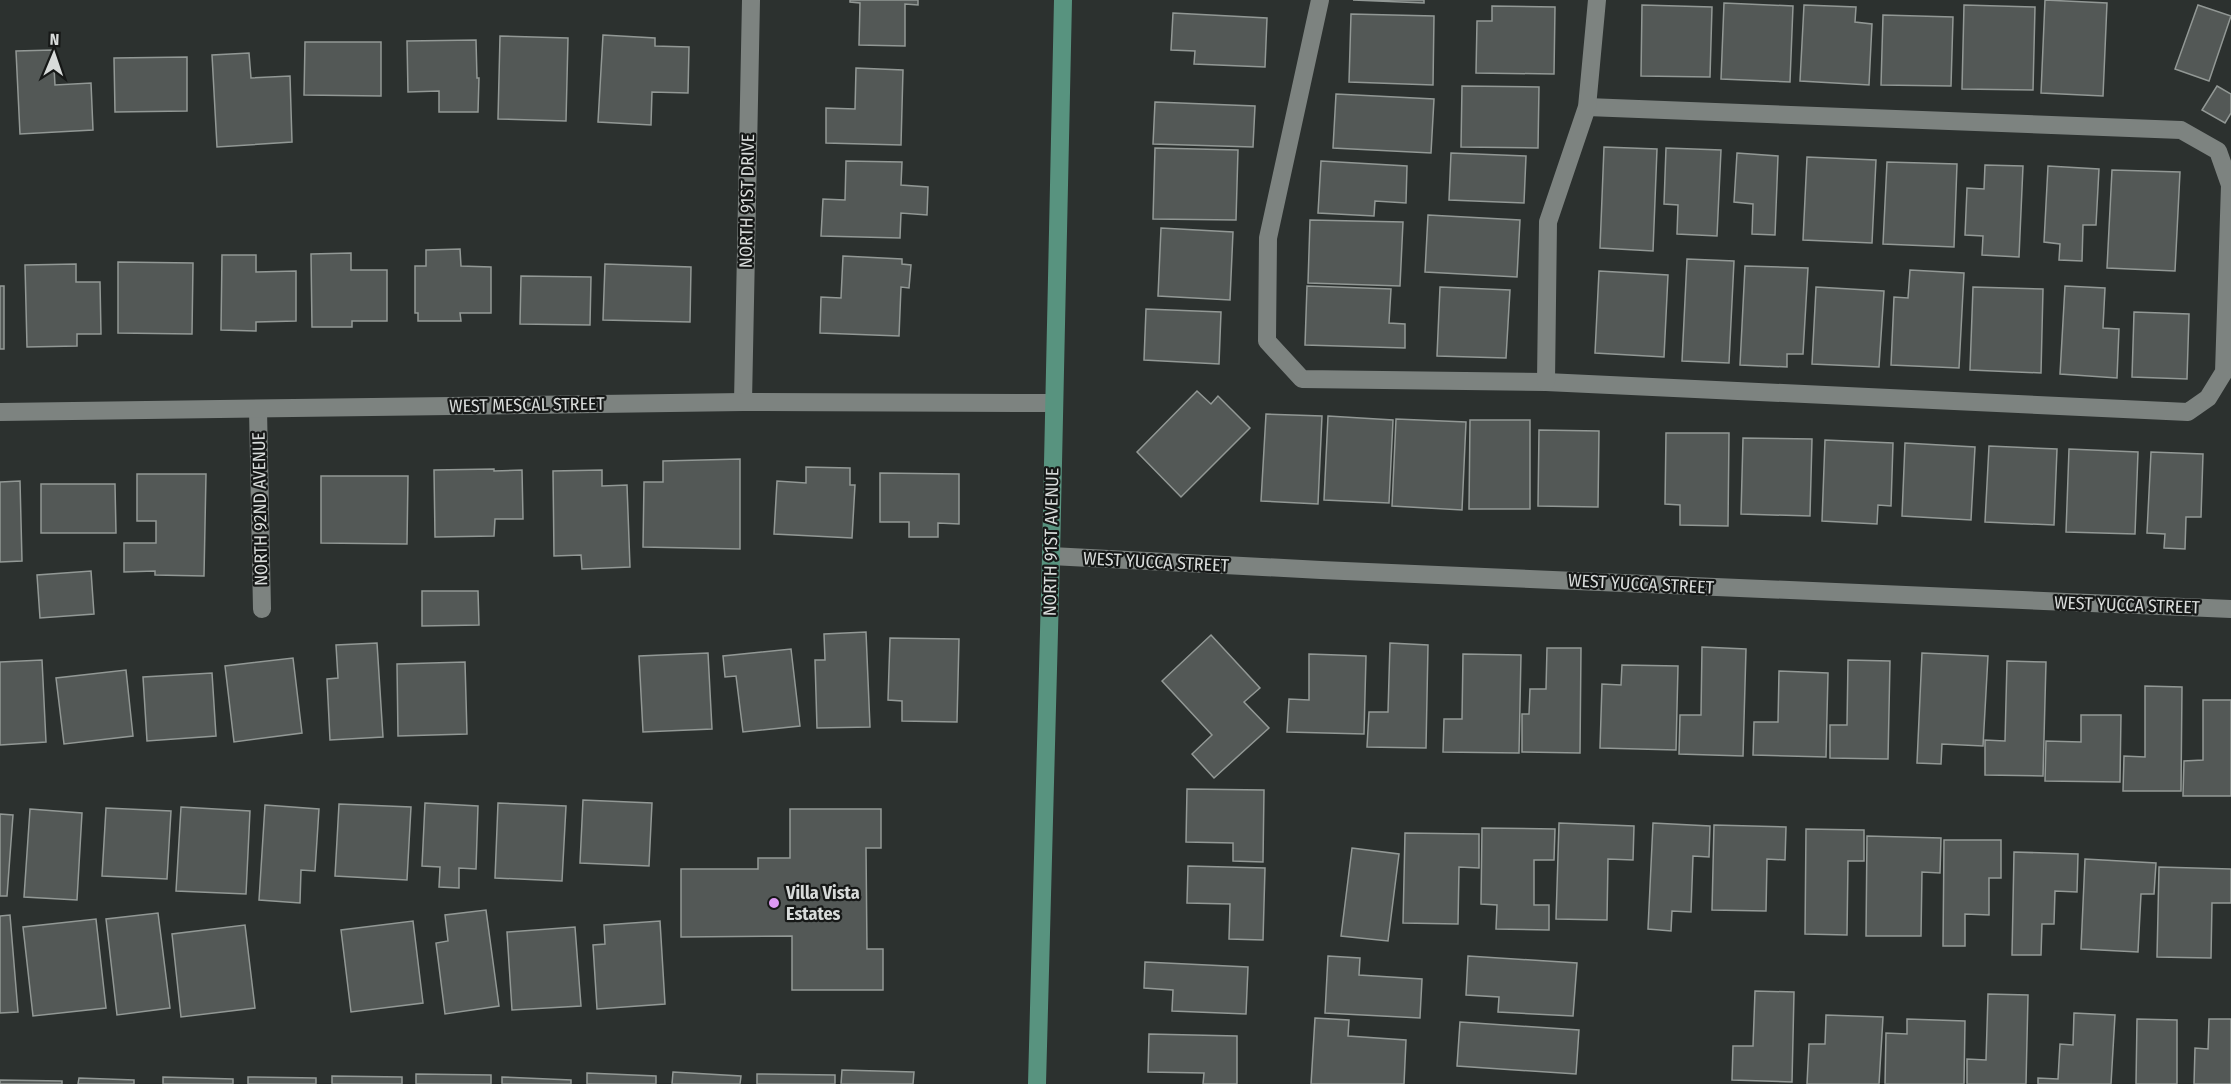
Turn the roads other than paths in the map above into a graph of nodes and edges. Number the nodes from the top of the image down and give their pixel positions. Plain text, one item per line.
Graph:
1 (751, 0) edge
2 (1063, 0) edge
3 (1320, 0) edge
4 (1597, 0) edge
5 (1587, 107) junction
6 (1546, 382) junction
7 (743, 402) junction
8 (1053, 403) junction
9 (258, 409) junction
10 (0, 412) edge
11 (1052, 556) junction
12 (262, 609) dead end
13 (2231, 609) edge
14 (1037, 1084) edge

1 - 7 street, NORTH 91ST DRIVE
2 - 8 main road, NORTH 91ST AVENUE
3 - 6 street
4 - 5 street
5 - 6 street
5 - 6 street
7 - 8 street, WEST MESCAL STREET
7 - 9 street, WEST MESCAL STREET
8 - 11 main road, NORTH 91ST AVENUE
9 - 10 street, WEST MESCAL STREET
9 - 12 street, NORTH 92ND AVENUE
11 - 13 street, WEST YUCCA STREET
11 - 14 main road, NORTH 91ST AVENUE

